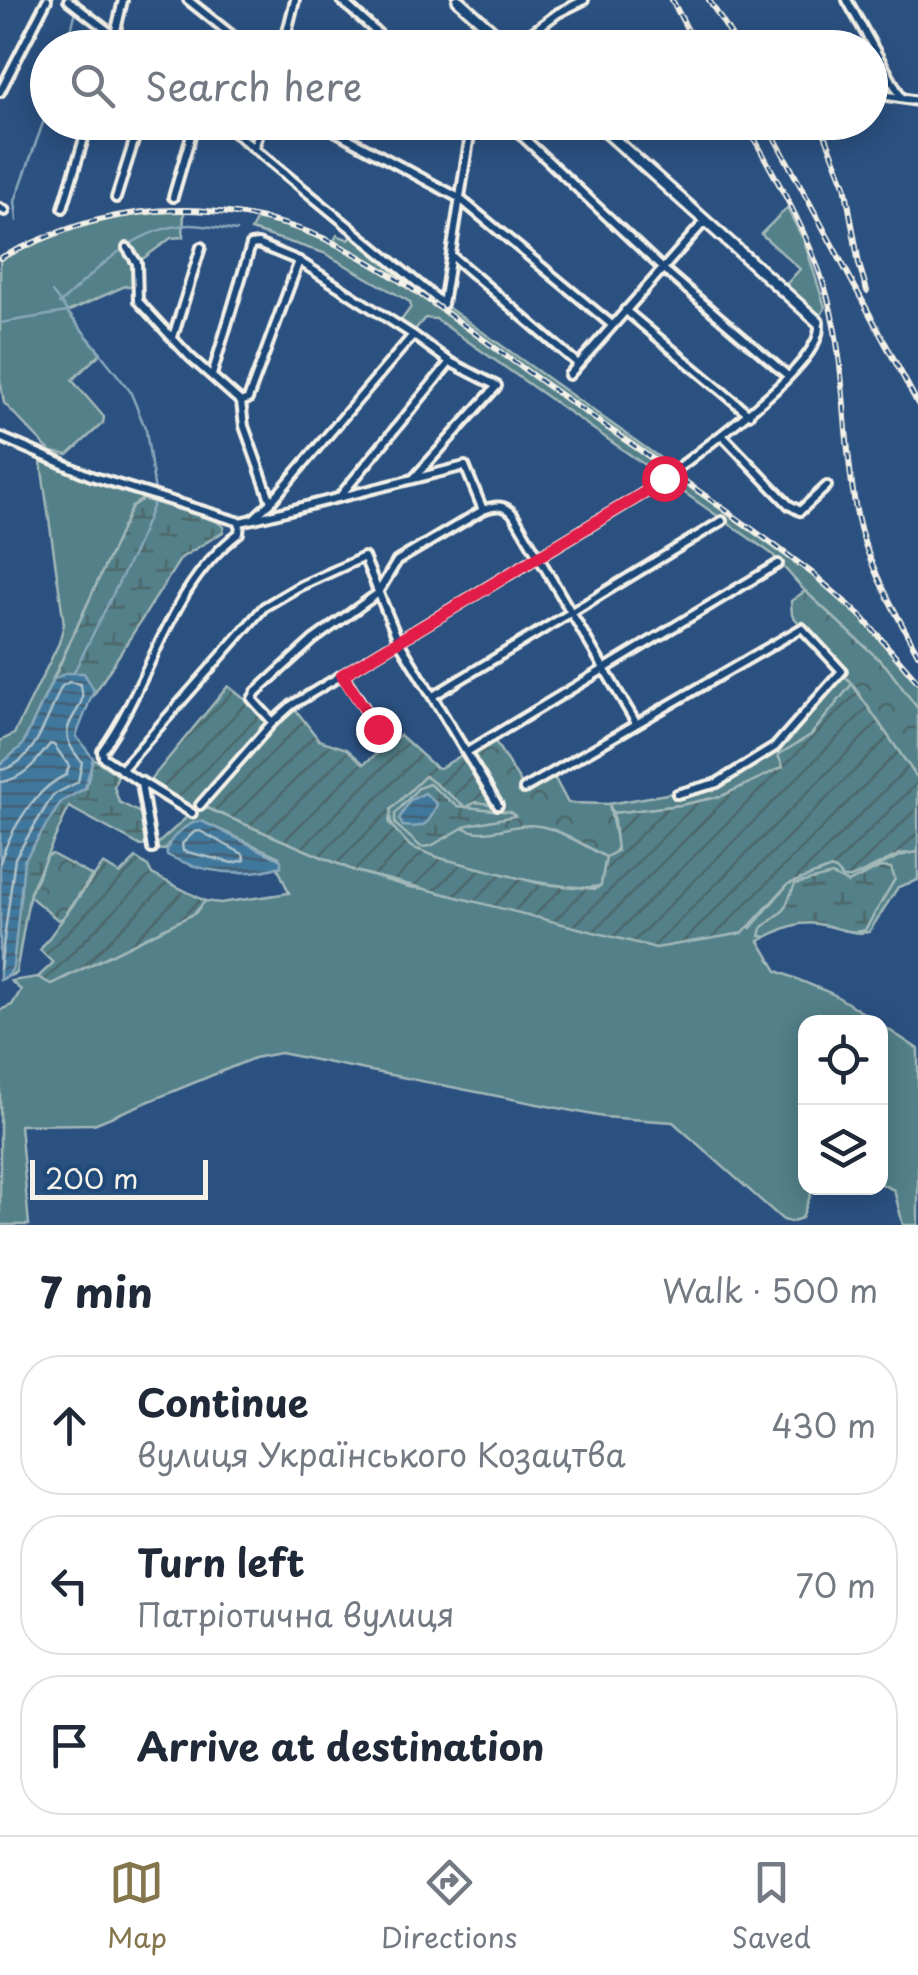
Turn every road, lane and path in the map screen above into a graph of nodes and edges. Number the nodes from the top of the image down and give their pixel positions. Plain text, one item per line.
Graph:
1 (47, 0) edge
2 (68, 0) edge
3 (123, 0) edge
4 (188, 0) edge
5 (295, 0) edge
6 (341, 0) edge
7 (458, 0) edge
8 (584, 0) edge
9 (847, 0) edge
10 (32, 30) edge
11 (108, 30) edge
12 (116, 30) edge
13 (226, 30) edge
14 (288, 30) edge
15 (374, 30) edge
16 (491, 30) edge
17 (535, 30) edge
18 (864, 30) edge
19 (30, 33) edge
20 (888, 73) edge
21 (0, 92) edge
22 (888, 95) edge
23 (901, 96) junction
24 (918, 101) edge
25 (83, 140) edge
26 (134, 140) edge
27 (190, 140) edge
28 (243, 140) edge
29 (257, 140) edge
30 (352, 140) edge
31 (469, 140) edge
32 (525, 140) edge
33 (614, 140) edge
34 (254, 149) junction
35 (174, 196) dead end
36 (116, 198) dead end
37 (460, 198) junction
38 (62, 208) dead end
39 (704, 221) junction
40 (202, 247) dead end
41 (127, 248) dead end
42 (452, 256) junction
43 (299, 261) junction
44 (662, 268) junction
45 (625, 310) junction
46 (818, 322) joint
47 (612, 325) junction
48 (413, 335) junction
49 (172, 338) junction
50 (450, 362) junction
51 (578, 364) junction
52 (212, 375) junction
53 (569, 375) dead end
54 (788, 376) junction
55 (242, 402) junction
56 (749, 414) junction
57 (0, 436) edge
58 (722, 436) junction
59 (414, 478) junction
60 (827, 486) dead end
61 (341, 495) junction
62 (271, 502) junction
63 (483, 510) junction
64 (253, 519) junction
65 (722, 520) dead end
66 (240, 522) junction
67 (538, 557) junction
68 (778, 564) dead end
69 (377, 594) junction
70 (571, 612) junction
71 (398, 640) junction
72 (604, 670) junction
73 (342, 675) junction
74 (432, 696) junction
75 (273, 722) junction
76 (636, 724) junction
77 (378, 729) dead end
78 (467, 752) junction
79 (122, 770) junction
80 (139, 780) junction
81 (524, 789) dead end
82 (677, 794) dead end
83 (498, 804) dead end
84 (200, 805) dead end
85 (192, 813) dead end
86 (152, 849) dead end

1 - 10 street
2 - 11 street
3 - 12 street
4 - 13 street
5 - 14 street
6 - 15 street
7 - 16 street
8 - 17 street
9 - 18 street
19 - 21 street
20 - 23 street
22 - 23 street
23 - 24 street
25 - 38 street
26 - 36 street
27 - 35 street
28 - 34 street
29 - 34 street
30 - 37 street
31 - 37 street
32 - 44 street
33 - 39 street
34 - 42 street
37 - 42 street
37 - 47 street
39 - 44 street
39 - 46 street
40 - 49 street
41 - 49 street
42 - 51 street
43 - 48 street
43 - 52 street
43 - 55 street
44 - 45 street
44 - 54 street
45 - 47 street
45 - 56 street
46 - 54 street
47 - 51 street
48 - 50 street
48 - 62 street
49 - 52 street
50 - 59 street
50 - 61 street
51 - 53 street
52 - 55 street
54 - 56 street
55 - 62 street
56 - 58 street
57 - 66 street
58 - 60 street
58 - 67 street
59 - 61 street
59 - 63 street
61 - 64 street
62 - 64 street
63 - 67 street
63 - 69 street
64 - 66 street
65 - 70 street
66 - 79 street
67 - 70 street
67 - 71 street
68 - 72 street
69 - 71 street
69 - 75 street
69 - 79 street
70 - 72 street
70 - 74 street
71 - 73 street
71 - 74 street
72 - 76 street
72 - 78 street
73 - 75 street
73 - 77 street
74 - 78 street
75 - 84 street
76 - 81 street
76 - 82 street
78 - 83 street
79 - 80 street
80 - 85 street
80 - 86 street

